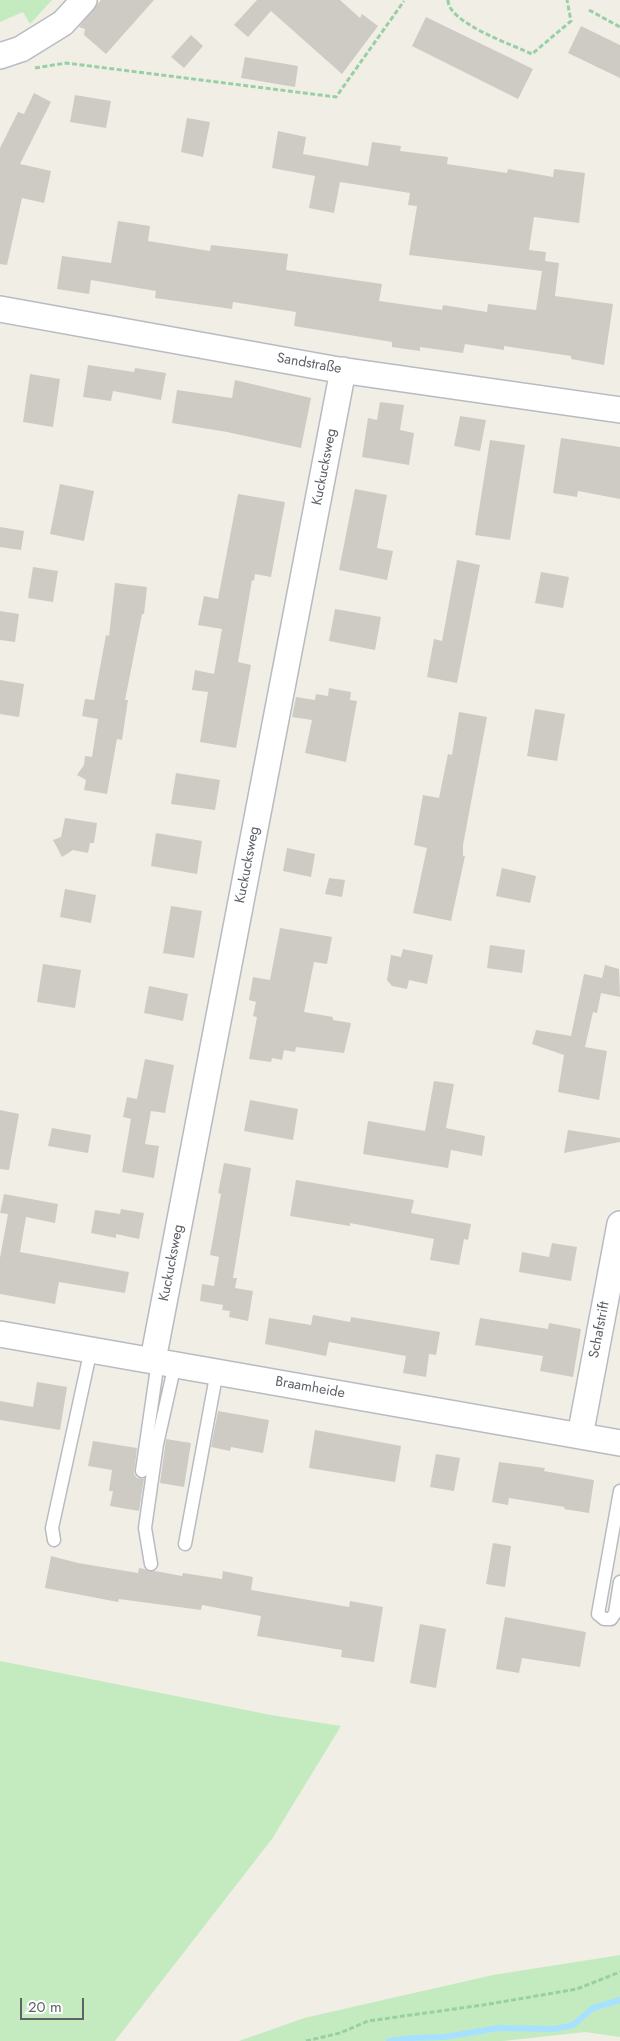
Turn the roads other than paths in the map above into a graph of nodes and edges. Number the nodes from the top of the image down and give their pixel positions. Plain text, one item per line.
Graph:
1 (84, 0) edge
2 (0, 56) edge
3 (0, 309) edge
4 (343, 370) junction
5 (620, 410) edge
6 (620, 1224) edge
7 (0, 1334) edge
8 (91, 1349) junction
9 (162, 1361) junction
10 (217, 1371) junction
11 (580, 1436) junction
12 (620, 1443) edge
13 (142, 1471) dead end
14 (620, 1491) edge
15 (54, 1540) dead end
16 (185, 1544) dead end
17 (151, 1564) dead end
18 (620, 1582) edge

1 - 2 street
3 - 4 street, Sandstraße
4 - 5 street, Sandstraße
4 - 9 street, Kuckucksweg
6 - 11 street, Schafstrift
7 - 8 street, Braamheide
8 - 9 street, Braamheide
8 - 15 lane
9 - 10 street, Braamheide
9 - 13 lane
9 - 17 lane
10 - 11 street, Braamheide
10 - 16 lane
11 - 12 street, Braamheide
14 - 18 lane

